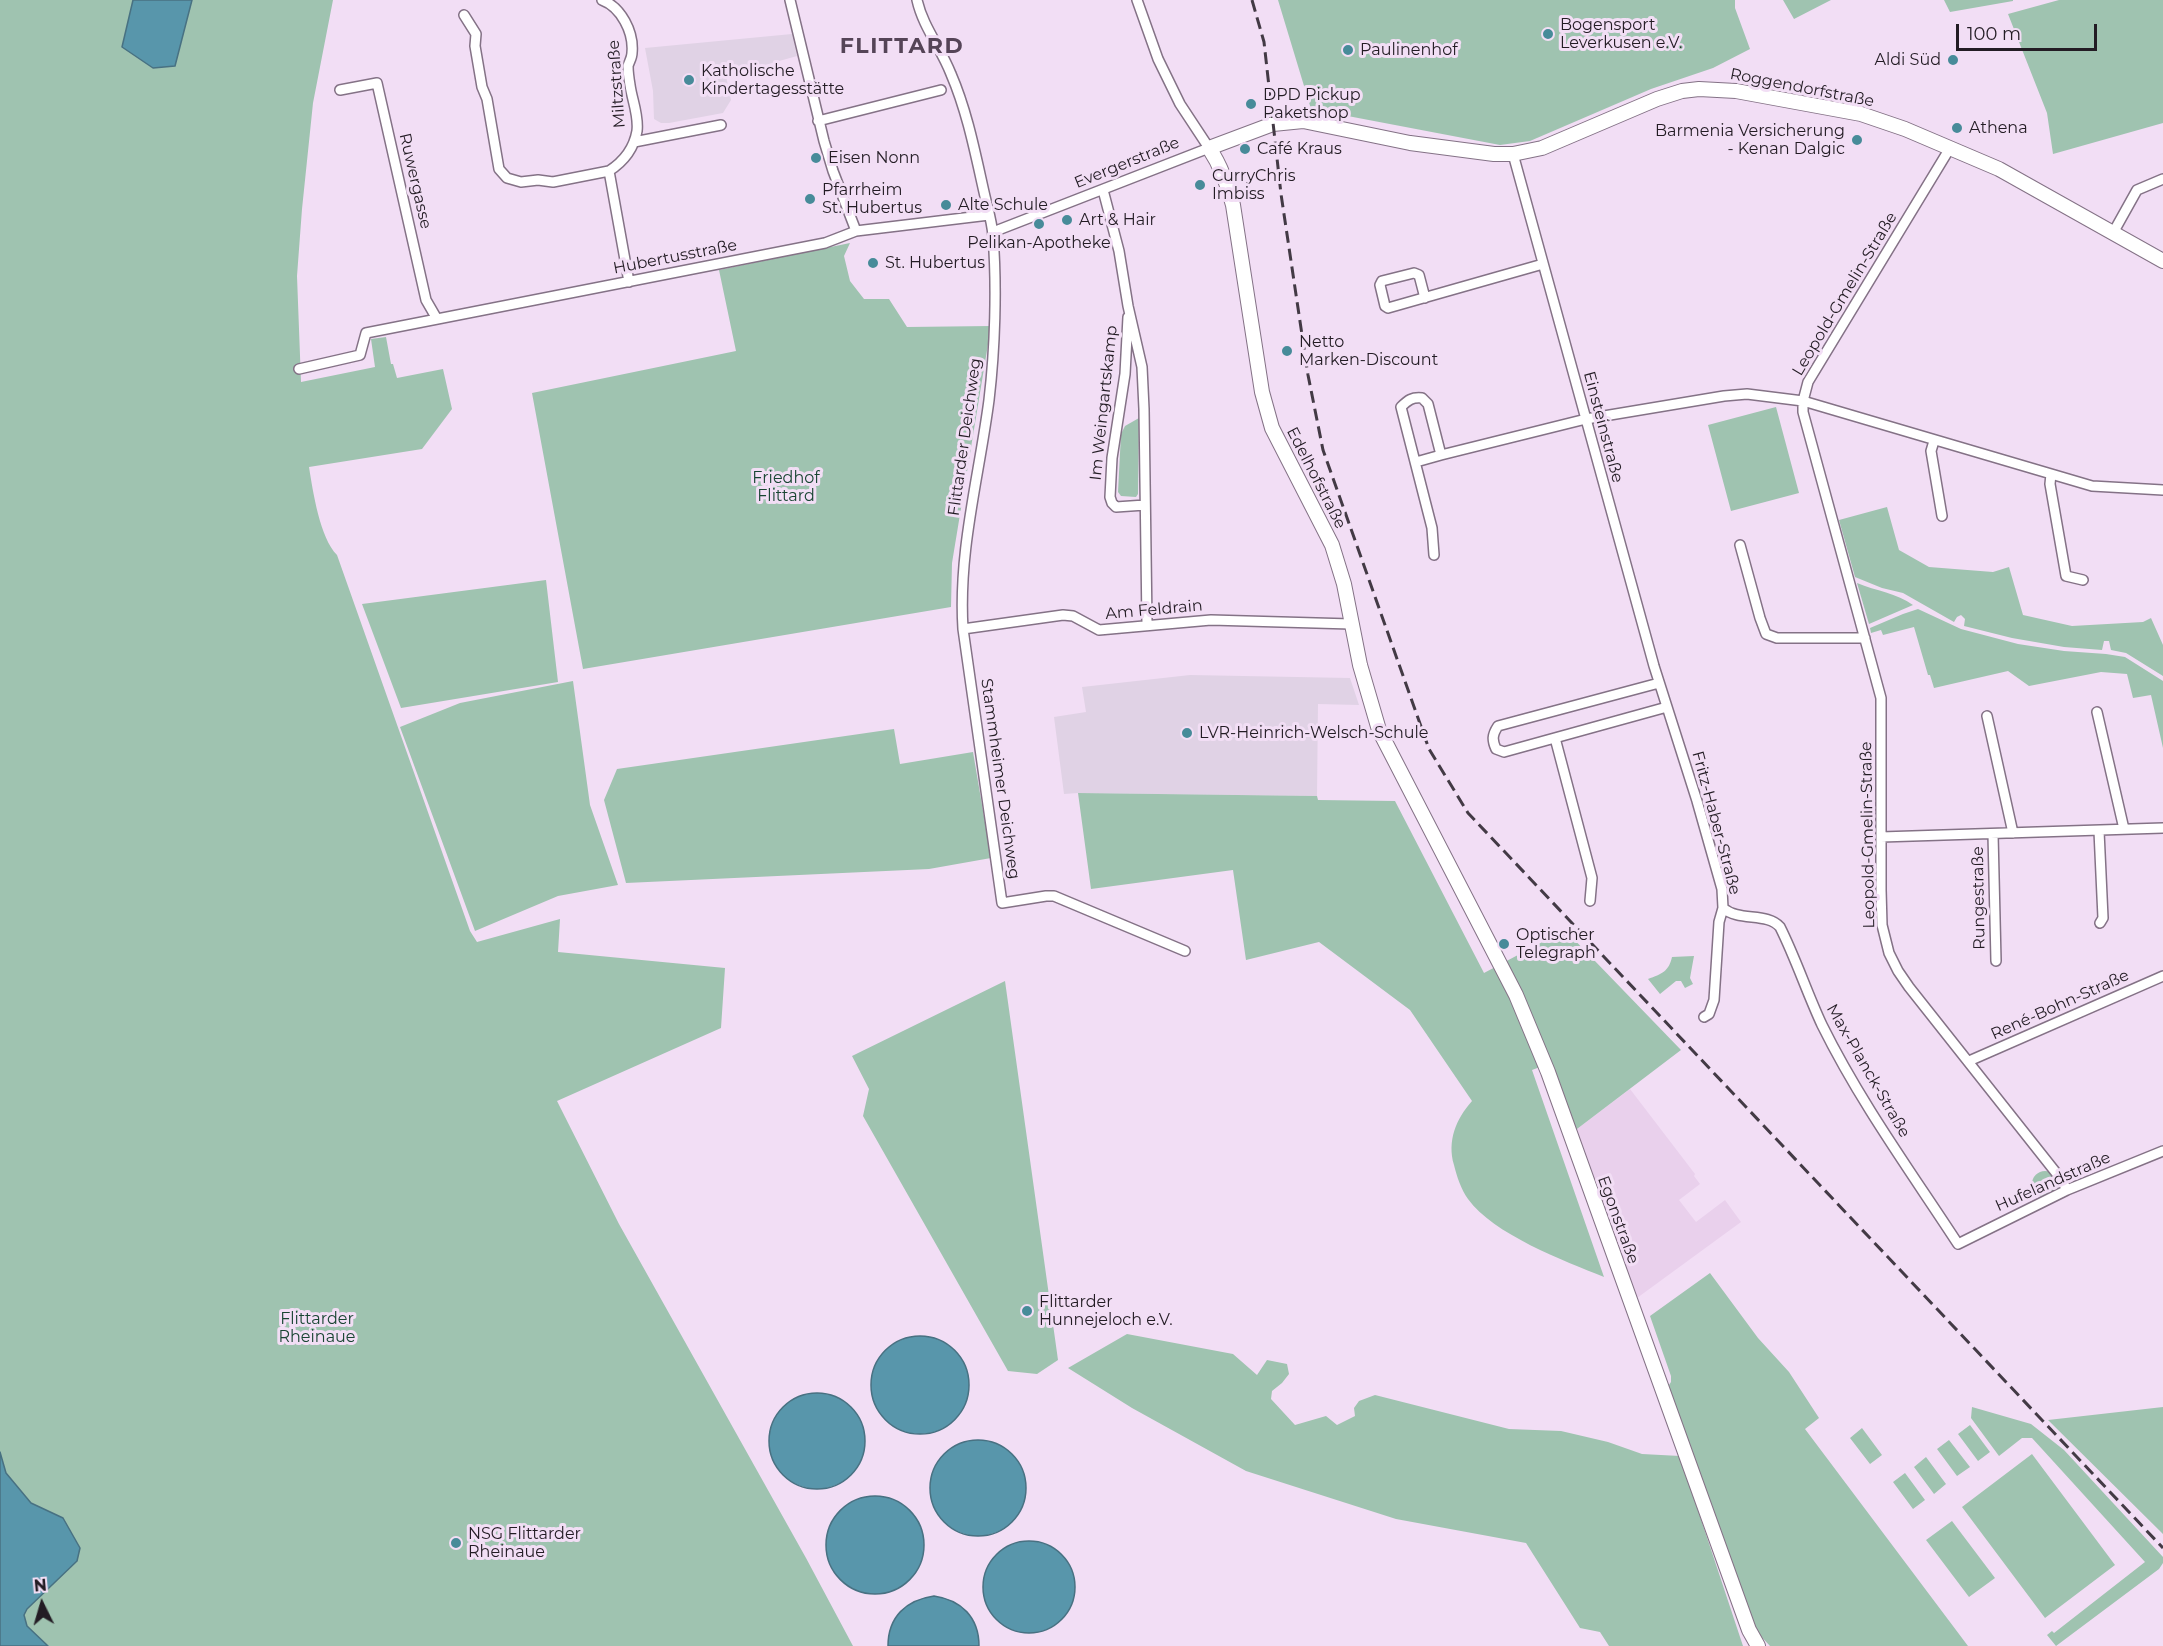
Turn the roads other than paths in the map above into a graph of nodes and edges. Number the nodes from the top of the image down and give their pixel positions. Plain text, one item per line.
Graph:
1 (602, 0) edge
2 (790, 0) edge
3 (917, 0) edge
4 (1137, 0) edge
5 (464, 15) dead end
6 (340, 90) dead end
7 (941, 90) dead end
8 (818, 121) junction
9 (1273, 124) joint
10 (721, 125) dead end
11 (634, 142) junction
12 (1209, 148) junction
13 (1950, 148) junction
14 (1514, 154) junction
15 (609, 171) junction
16 (2163, 179) edge
17 (1103, 190) junction
18 (989, 215) junction
19 (856, 231) junction
20 (993, 232) junction
21 (2113, 233) junction
22 (2163, 261) edge
23 (1544, 264) junction
24 (628, 282) junction
25 (1425, 297) junction
26 (1128, 306) junction
27 (437, 319) junction
28 (299, 369) dead end
29 (1803, 401) junction
30 (1586, 419) junction
31 (1934, 441) junction
32 (1441, 455) junction
33 (1416, 462) junction
34 (2051, 474) junction
35 (2163, 490) edge
36 (1145, 505) junction
37 (1942, 516) dead end
38 (1740, 545) dead end
39 (1434, 555) dead end
40 (2083, 580) dead end
41 (962, 610) joint
42 (1147, 624) junction
43 (1351, 624) junction
44 (963, 629) junction
45 (1865, 638) junction
46 (1659, 683) junction
47 (1667, 707) junction
48 (2097, 712) dead end
49 (1987, 716) dead end
50 (1555, 738) junction
51 (1422, 816) joint
52 (2163, 828) edge
53 (2124, 829) junction
54 (2099, 831) junction
55 (2013, 833) junction
56 (1993, 834) junction
57 (1881, 837) junction
58 (1590, 902) dead end
59 (1723, 908) junction
60 (2100, 923) dead end
61 (1185, 951) dead end
62 (1996, 961) dead end
63 (2163, 976) edge
64 (1704, 1017) dead end
65 (1969, 1061) junction
66 (2163, 1151) edge
67 (2067, 1190) junction
68 (1958, 1244) joint
69 (1758, 1646) edge

1 - 11 street, Miltzstraße
2 - 8 street
3 - 18 street, Flittarder Deichweg
4 - 12 street
5 - 15 street
6 - 27 street, Ruwergasse
7 - 8 street
8 - 19 street
9 - 12 street, Evergerstraße
9 - 14 street, Roggendorfstraße
10 - 11 street, Miltzstraße
11 - 15 street, Miltzstraße
12 - 17 street, Evergerstraße
12 - 43 street, Edelhofstraße
13 - 14 street, Roggendorfstraße
13 - 21 street, Roggendorfstraße
13 - 29 street, Leopold-Gmelin-Straße
14 - 23 street, Einsteinstraße
15 - 24 street
16 - 21 street
17 - 20 street, Evergerstraße
17 - 26 street, Im Weingartskamp
18 - 19 street, Hubertusstraße
18 - 20 street, Flittarder Deichweg
19 - 24 street, Hubertusstraße
20 - 41 street, Flittarder Deichweg
21 - 22 street, Roggendorfstraße
23 - 25 street
23 - 30 street, Einsteinstraße
24 - 27 street, Hubertusstraße
25 - 25 street
26 - 36 street, Im Weingartskamp
26 - 36 street, Im Weingartskamp
27 - 28 street, Hubertusstraße
29 - 30 street
29 - 31 street
29 - 45 street, Leopold-Gmelin-Straße
30 - 32 street
30 - 46 street, Einsteinstraße
31 - 34 street
31 - 37 street
32 - 33 street
32 - 33 street
33 - 39 street
34 - 35 street
34 - 40 street
36 - 42 street, Im Weingartskamp
38 - 45 street
41 - 44 street, Stammheimer Deichweg
42 - 43 street, Am Feldrain
42 - 44 street, Am Feldrain
43 - 51 street, Edelhofstraße
44 - 61 street, Stammheimer Deichweg
45 - 57 street, Leopold-Gmelin-Straße
46 - 47 street, Einsteinstraße
46 - 50 street
47 - 50 street
47 - 59 street, Fritz-Haber-Straße
48 - 53 street
49 - 55 street
50 - 58 street
51 - 69 street, Egonstraße
52 - 53 street, Rungestraße
53 - 54 street, Rungestraße
54 - 55 street, Rungestraße
54 - 60 street
55 - 56 street, Rungestraße
56 - 57 street, Rungestraße
56 - 62 street, Rungestraße
57 - 65 street, Leopold-Gmelin-Straße
59 - 64 street, Fritz-Haber-Straße
59 - 68 street, Max-Planck-Straße
63 - 65 street, René-Bohn-Straße
65 - 67 street, Leopold-Gmelin-Straße
66 - 67 street, Hufelandstraße
67 - 68 street, Hufelandstraße

